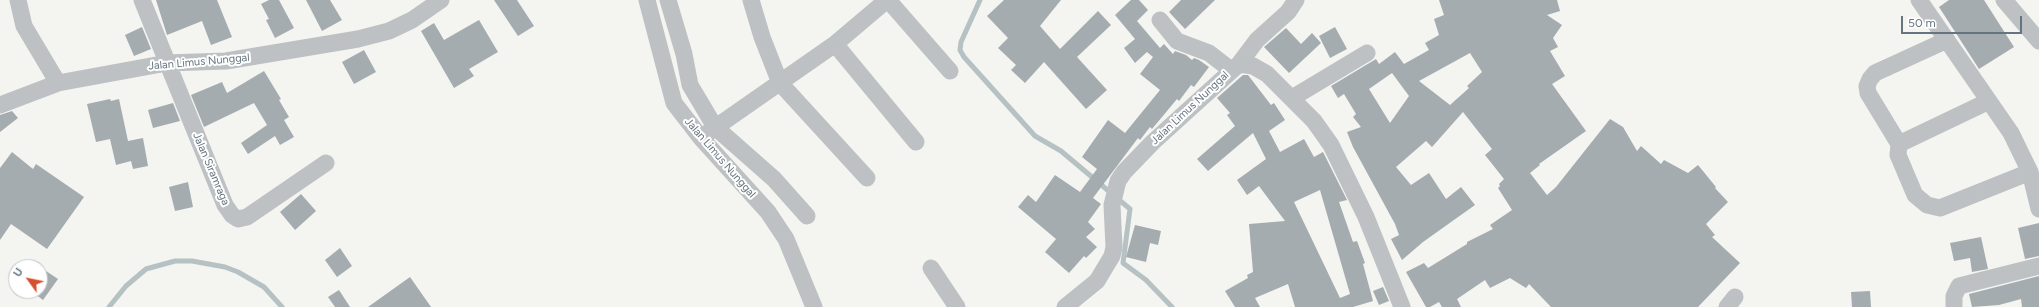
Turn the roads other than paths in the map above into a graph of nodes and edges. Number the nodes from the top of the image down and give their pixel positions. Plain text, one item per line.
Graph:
1 (18, 0) edge
2 (142, 0) edge
3 (440, 0) edge
4 (646, 0) edge
5 (668, 0) edge
6 (751, 0) edge
7 (1296, 0) edge
8 (1920, 0) edge
9 (2004, 0) edge
10 (880, 2) edge
11 (1160, 20) dead end
12 (1947, 40) junction
13 (2039, 41) edge
14 (835, 44) junction
15 (1367, 53) dead end
16 (167, 63) junction
17 (1235, 67) junction
18 (950, 71) dead end
19 (58, 83) junction
20 (780, 83) junction
21 (1292, 98) junction
22 (1989, 101) junction
23 (0, 106) edge
24 (715, 127) junction
25 (701, 138) junction
26 (916, 142) dead end
27 (1899, 144) junction
28 (326, 162) dead end
29 (2030, 172) junction
30 (867, 178) dead end
31 (2039, 209) edge
32 (807, 216) dead end
33 (2039, 266) edge
34 (931, 268) dead end
35 (814, 307) edge
36 (957, 307) edge
37 (1065, 307) edge
38 (1402, 307) edge
39 (1954, 307) edge

1 - 19 street
2 - 16 street
3 - 16 street, Jalan Limus Nunggal
4 - 25 street, Jalan Limus Nunggal
5 - 24 street
6 - 20 street
7 - 17 street
8 - 12 street
9 - 13 street
10 - 14 street
10 - 18 street
11 - 17 street
12 - 22 street
12 - 27 street
14 - 20 street
14 - 26 street
15 - 21 street
16 - 19 street, Jalan Limus Nunggal
16 - 28 street, Jalan Siramraga
17 - 21 street, Jalan Limus Nunggal
17 - 37 street, Jalan Limus Nunggal
19 - 23 street, Jalan Limus Nunggal
20 - 24 street
20 - 30 street
21 - 38 street, Jalan Limus Nunggal
22 - 27 street
22 - 29 street
24 - 25 street
24 - 32 street
25 - 35 street, Jalan Limus Nunggal
27 - 29 street
29 - 31 street
33 - 39 street
34 - 36 street

